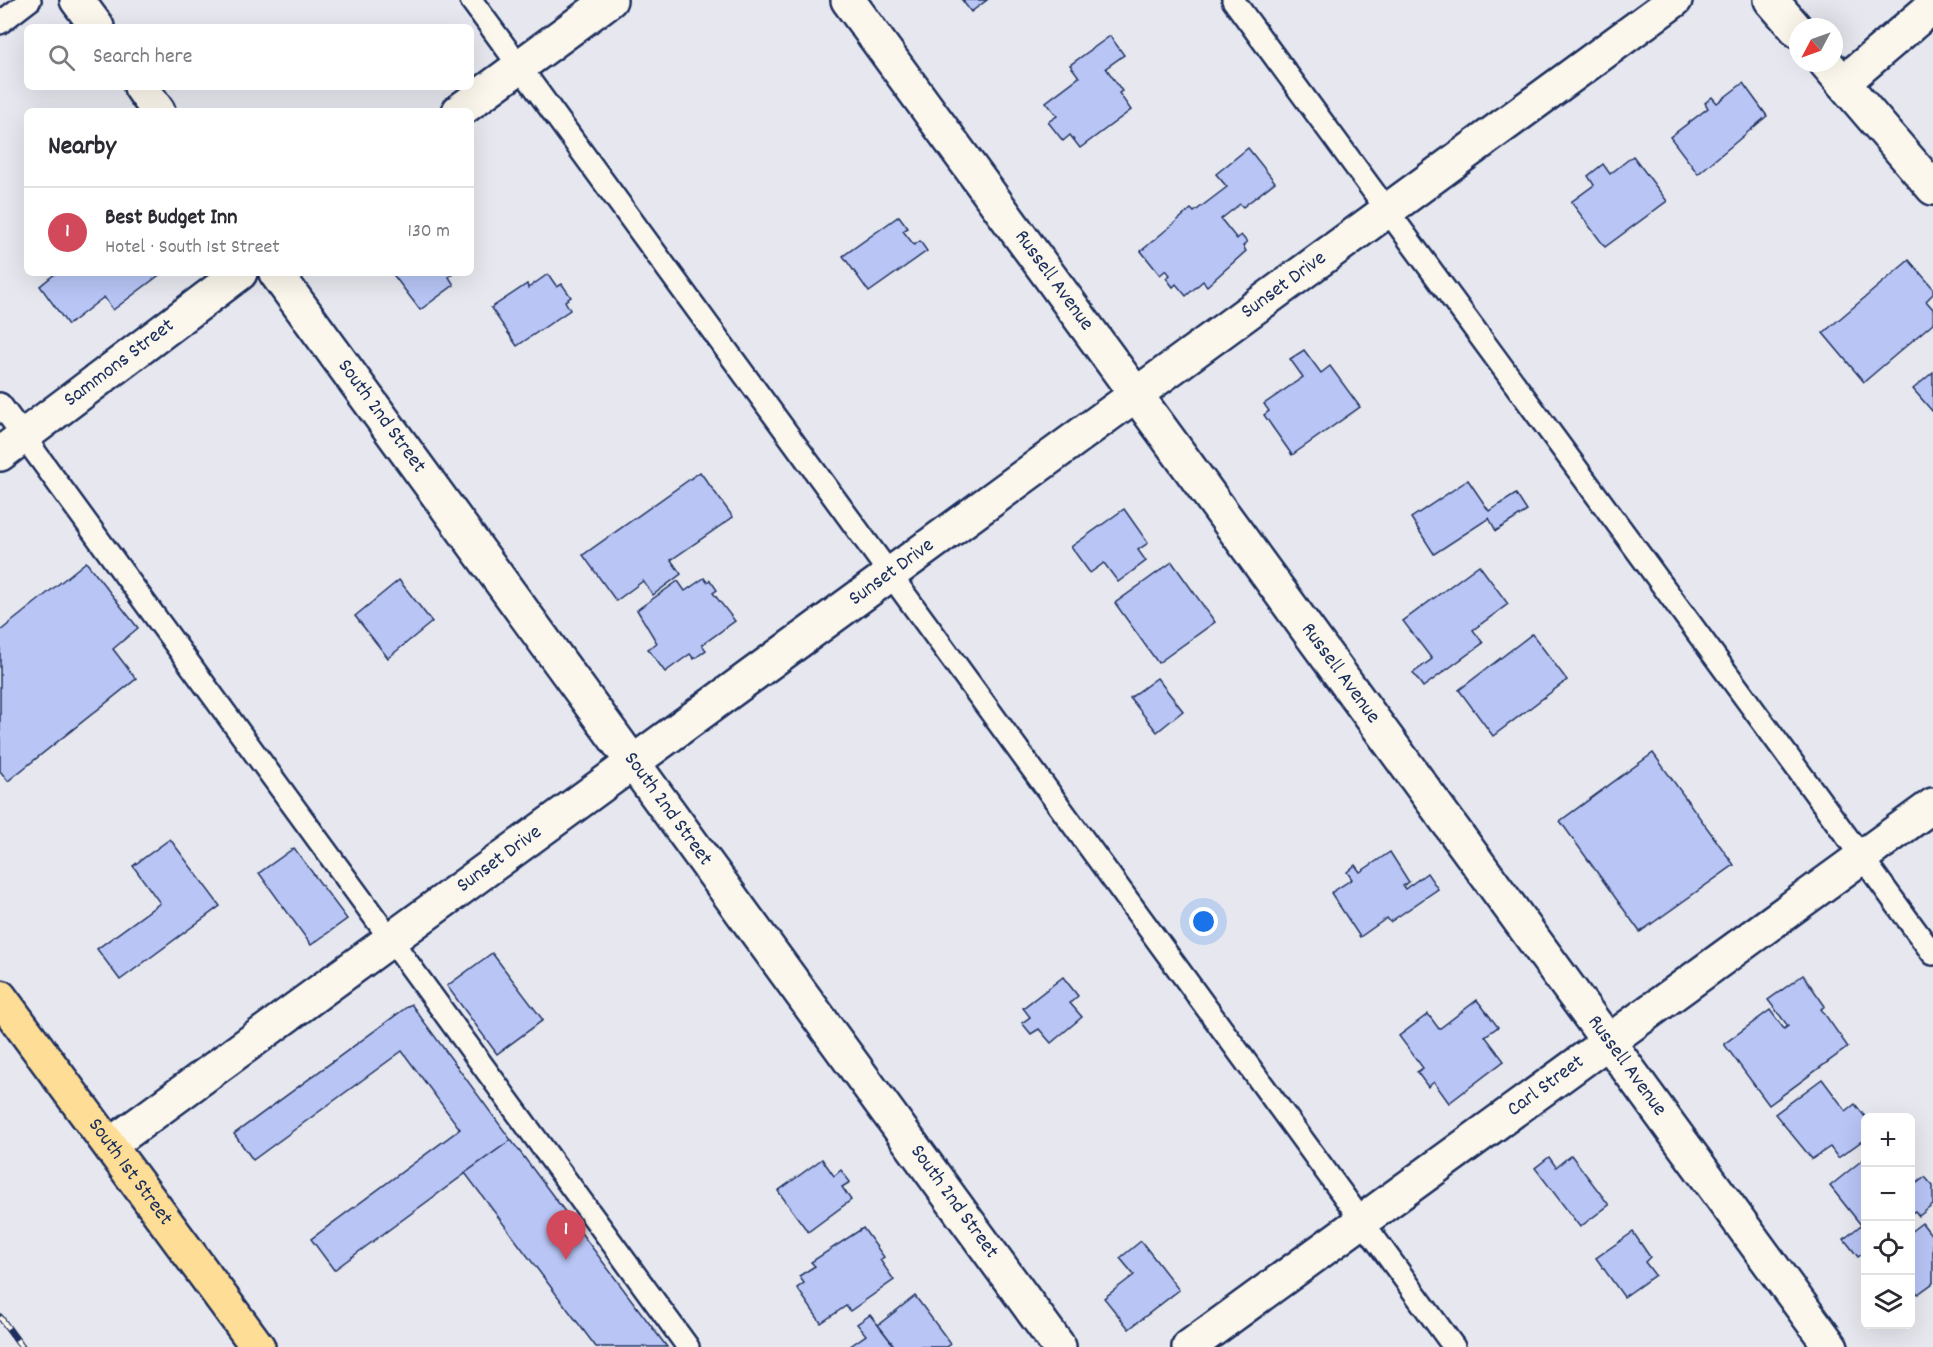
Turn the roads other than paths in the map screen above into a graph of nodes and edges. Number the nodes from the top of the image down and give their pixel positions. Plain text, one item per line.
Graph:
1 (30, 0) edge
2 (78, 0) edge
3 (471, 0) edge
4 (610, 0) edge
5 (848, 0) edge
6 (1233, 0) edge
7 (1675, 0) edge
8 (1771, 0) edge
9 (1933, 6) edge
10 (1789, 21) edge
11 (0, 22) edge
12 (95, 24) edge
13 (520, 66) junction
14 (1834, 73) edge
15 (143, 90) edge
16 (156, 108) edge
17 (463, 108) edge
18 (1933, 188) edge
19 (1389, 210) junction
20 (236, 276) edge
21 (278, 276) edge
22 (1136, 397) junction
23 (0, 404) edge
24 (12, 445) edge
25 (889, 575) junction
26 (632, 762) junction
27 (1933, 805) edge
28 (1862, 857) junction
29 (391, 938) junction
30 (1933, 954) edge
31 (0, 997) edge
32 (1608, 1043) junction
33 (110, 1145) junction
34 (1363, 1221) junction
35 (258, 1347) edge
36 (688, 1347) edge
37 (1059, 1347) edge
38 (1190, 1347) edge
39 (1454, 1347) edge
40 (1832, 1347) edge

1 - 11 lane
2 - 12 street
3 - 13 lane
4 - 13 street
5 - 22 street, Russell Avenue
6 - 19 lane
7 - 19 street, Sunset Drive
8 - 10 street
9 - 14 street
13 - 17 street
13 - 25 lane
14 - 18 street
15 - 16 street
19 - 22 street, Sunset Drive
19 - 28 lane
20 - 24 street, Sammons Street
21 - 26 street, South 2nd Street
22 - 25 street, Sunset Drive
22 - 32 street, Russell Avenue
23 - 24 lane
24 - 29 lane
25 - 26 street, Sunset Drive
25 - 34 lane
26 - 29 street, Sunset Drive
26 - 37 street, South 2nd Street
27 - 28 street, Carl Street
28 - 30 lane
28 - 32 street, Carl Street
29 - 33 street, Sunset Drive
29 - 36 lane
31 - 33 main road, South 1st Street
32 - 34 street, Carl Street
32 - 40 street, Russell Avenue
33 - 35 main road, South 1st Street
34 - 38 street, Carl Street
34 - 39 lane

